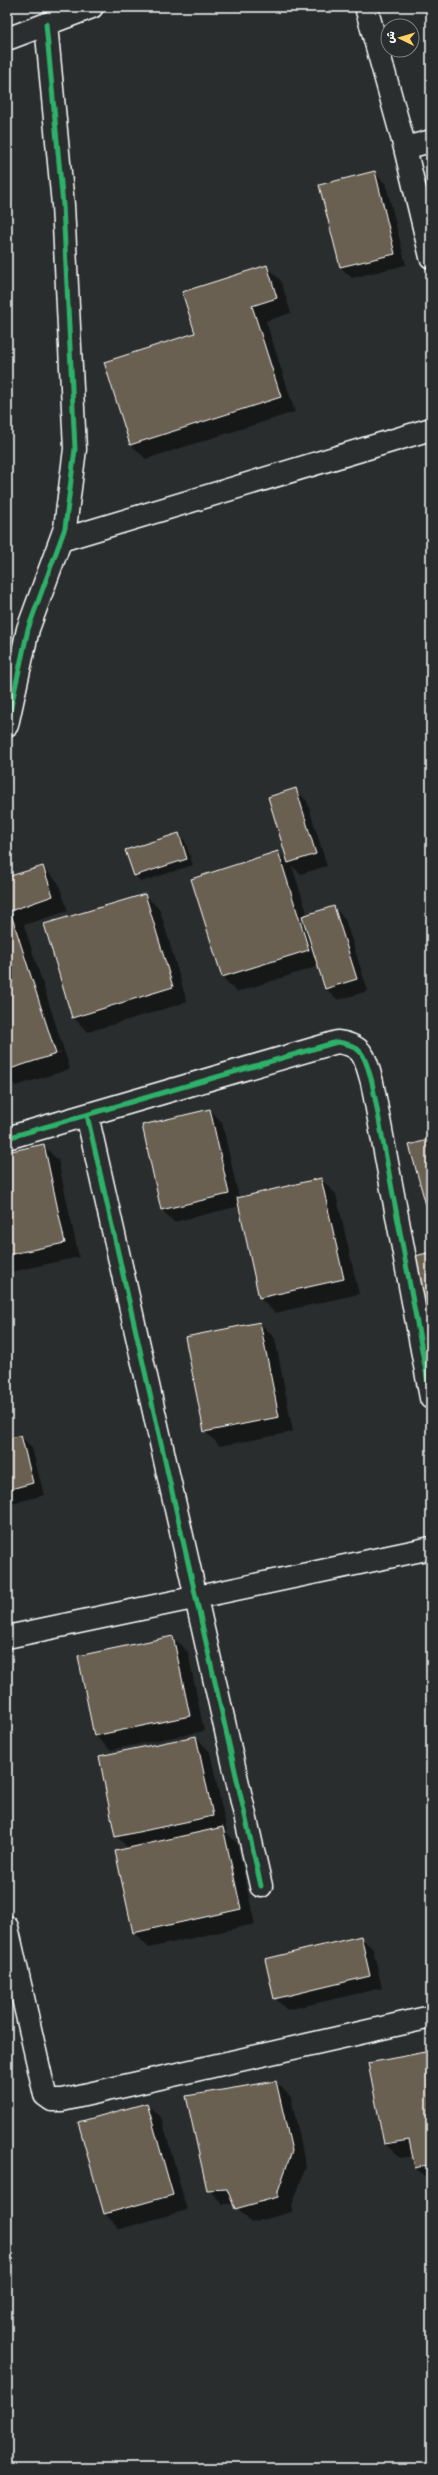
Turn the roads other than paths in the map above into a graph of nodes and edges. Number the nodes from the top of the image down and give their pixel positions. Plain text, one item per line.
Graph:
1 (92, 7) edge
2 (366, 7) edge
3 (46, 24) junction
4 (7, 39) edge
5 (431, 141) edge
6 (405, 148) junction
7 (431, 257) edge
8 (431, 429) edge
9 (61, 540) junction
10 (7, 725) edge
11 (87, 1115) junction
12 (7, 1138) edge
13 (431, 1398) edge
14 (431, 1548) edge
15 (197, 1598) junction
16 (7, 1637) edge
17 (261, 1886) dead end
18 (7, 1927) edge
19 (431, 2017) edge

1 - 3 street
2 - 6 street
3 - 4 street
3 - 9 street
5 - 6 street
6 - 7 street
8 - 9 street
9 - 10 street
11 - 12 street
11 - 13 street
11 - 15 street
14 - 15 street
15 - 16 street
15 - 17 street
18 - 19 street

